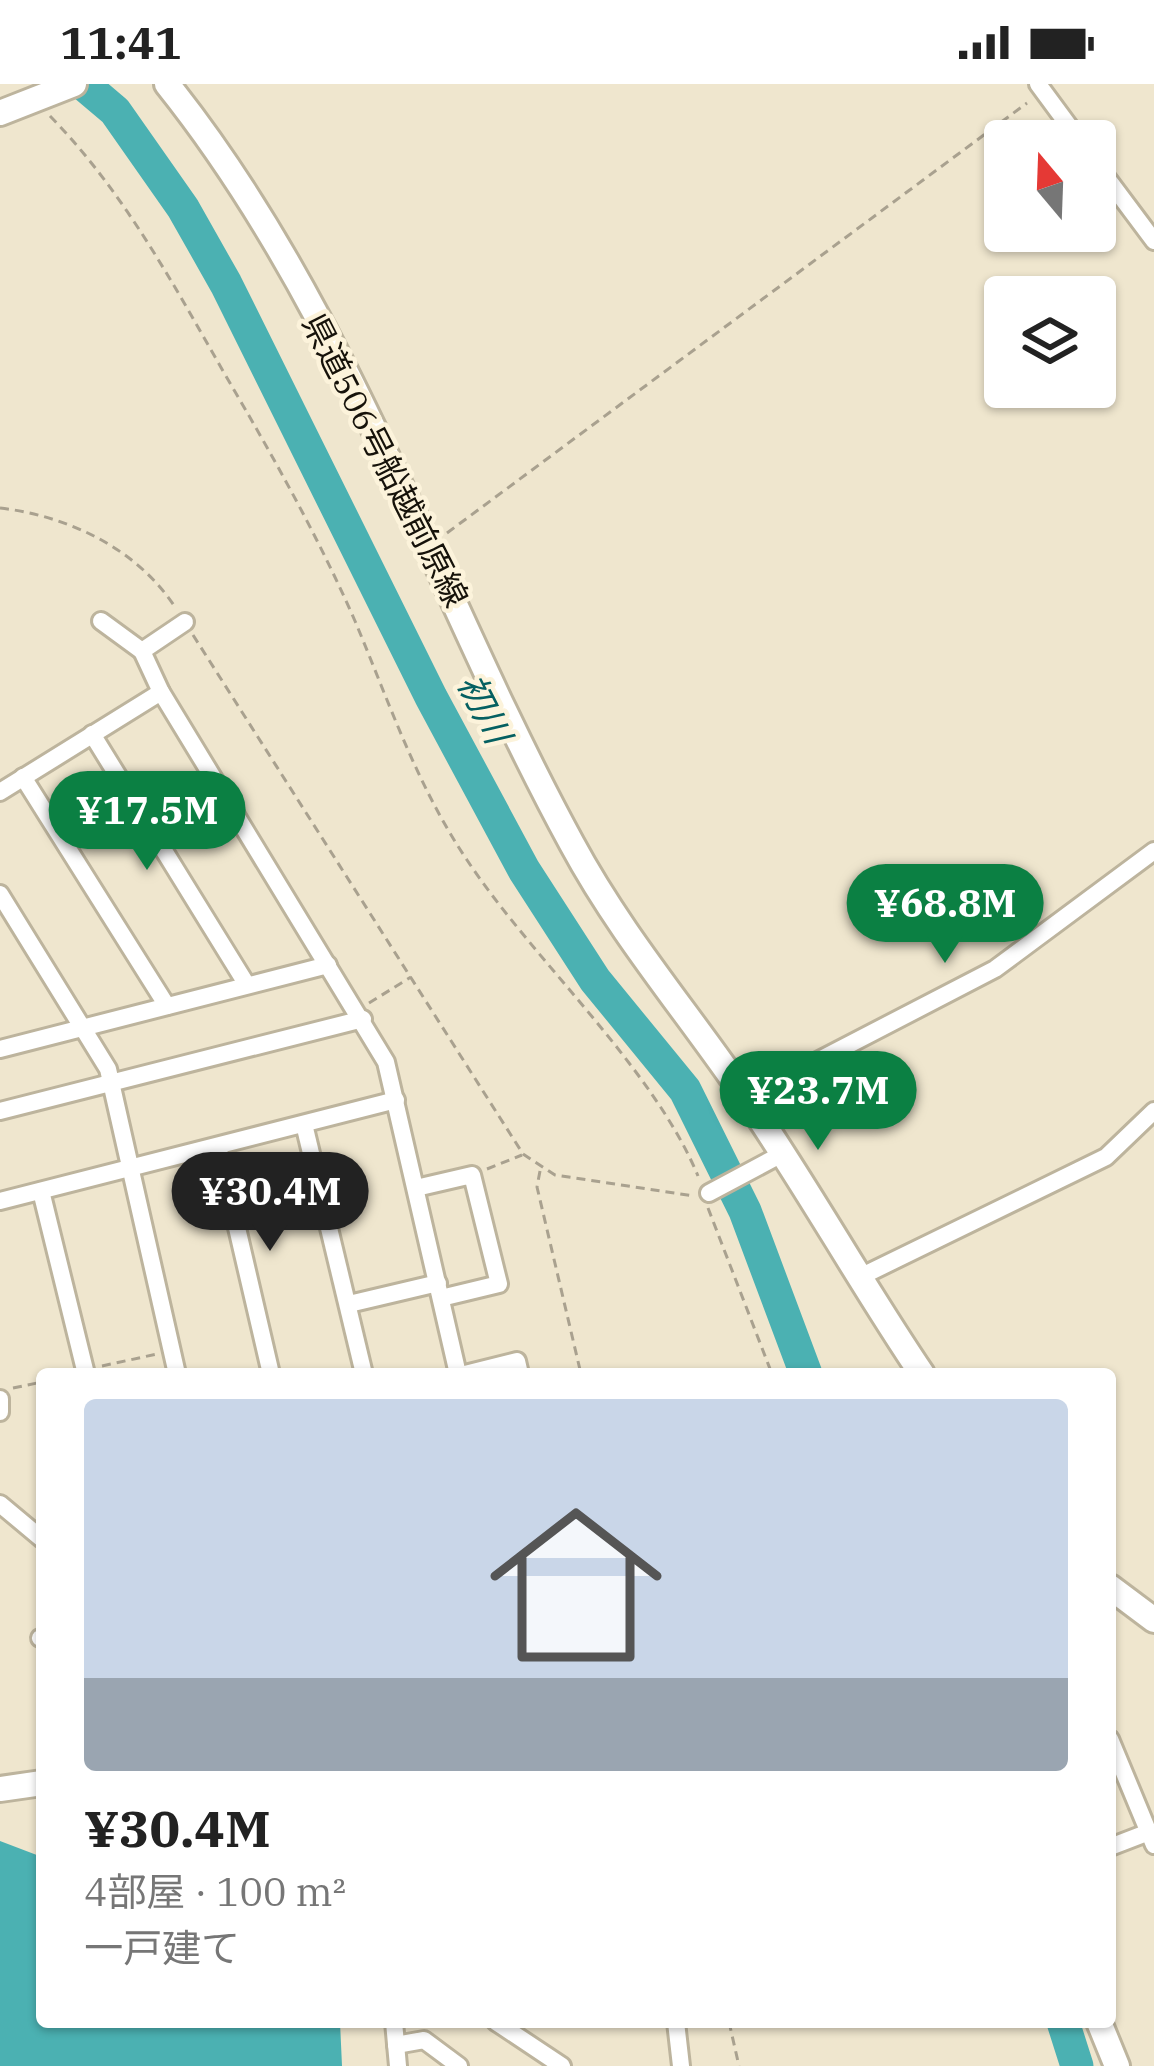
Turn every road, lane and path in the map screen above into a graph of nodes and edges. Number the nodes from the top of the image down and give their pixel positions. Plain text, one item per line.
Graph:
1 (74, 84) edge
2 (167, 84) edge
3 (1044, 86) edge
4 (38, 99) junction
5 (0, 112) edge
6 (1066, 120) edge
7 (1116, 190) edge
8 (1154, 242) edge
9 (0, 508) edge
10 (431, 545) junction
11 (100, 621) dead end
12 (181, 625) junction
13 (142, 651) junction
14 (161, 692) junction
15 (92, 734) junction
16 (23, 777) junction
17 (0, 792) edge
18 (1154, 851) edge
19 (0, 894) edge
20 (328, 964) junction
21 (410, 978) junction
22 (247, 985) junction
23 (167, 1006) junction
24 (360, 1015) junction
25 (84, 1028) junction
26 (0, 1049) edge
27 (111, 1083) junction
28 (746, 1097) junction
29 (396, 1100) junction
30 (0, 1111) edge
31 (1154, 1111) edge
32 (304, 1124) junction
33 (218, 1146) junction
34 (782, 1154) junction
35 (519, 1157) junction
36 (129, 1168) junction
37 (540, 1172) junction
38 (472, 1175) junction
39 (416, 1188) junction
40 (41, 1191) junction
41 (706, 1194) junction
42 (0, 1201) edge
43 (862, 1276) junction
44 (439, 1291) junction
45 (349, 1304) junction
46 (171, 1351) junction
47 (85, 1368) edge
48 (105, 1368) edge
49 (175, 1368) edge
50 (270, 1368) edge
51 (363, 1368) edge
52 (460, 1368) edge
53 (487, 1368) edge
54 (519, 1368) edge
55 (580, 1368) edge
56 (770, 1368) edge
57 (918, 1368) edge
58 (36, 1384) edge
59 (0, 1395) edge
60 (0, 1412) edge
61 (0, 1504) edge
62 (36, 1527) edge
63 (1116, 1592) edge
64 (1154, 1620) edge
65 (1116, 1753) edge
66 (36, 1784) edge
67 (0, 1789) edge
68 (1152, 1839) edge
69 (1116, 1846) edge
70 (395, 2028) edge
71 (505, 2028) edge
72 (677, 2028) edge
73 (730, 2028) edge
74 (1101, 2028) edge
75 (396, 2045) junction
76 (398, 2066) edge
77 (459, 2066) edge
78 (562, 2066) edge
79 (681, 2066) edge
80 (739, 2066) edge
81 (1117, 2066) edge

1 - 4 main road
2 - 10 main road, 県道506号船越前原線
3 - 6 street
3 - 10 path
4 - 5 main road
4 - 41 path
7 - 8 street
9 - 12 path
10 - 28 main road, 県道506号船越前原線
11 - 13 street
12 - 13 street
12 - 21 path
13 - 14 street
14 - 15 street
14 - 20 street
15 - 16 street
15 - 22 street
16 - 17 street
16 - 23 street
18 - 28 street
19 - 25 street
20 - 22 street
20 - 24 street
21 - 24 path
21 - 35 path
22 - 23 street
23 - 25 street
24 - 27 street
24 - 29 street
25 - 26 street
25 - 27 street
27 - 30 street
27 - 36 street
28 - 34 main road, 県道506号船越前原線
29 - 32 street
29 - 39 street
31 - 43 street
32 - 33 street
32 - 45 street
33 - 36 street
33 - 50 street
34 - 41 street
34 - 43 main road, 県道506号船越前原線
35 - 37 path
35 - 38 path
36 - 40 street
36 - 46 street
37 - 41 path
37 - 55 path
38 - 39 street
38 - 44 street
39 - 44 street
40 - 42 street
40 - 47 street
41 - 56 path
43 - 57 main road, 県道506号船越前原線
44 - 45 street
44 - 52 street
45 - 51 street
46 - 48 path
46 - 49 street
53 - 54 street
58 - 59 path
59 - 60 street
61 - 62 street
63 - 64 main road
65 - 68 street
66 - 67 main road
68 - 69 street
70 - 75 street
71 - 78 street
72 - 79 street
73 - 80 path
74 - 81 main road
75 - 76 street
75 - 77 street

